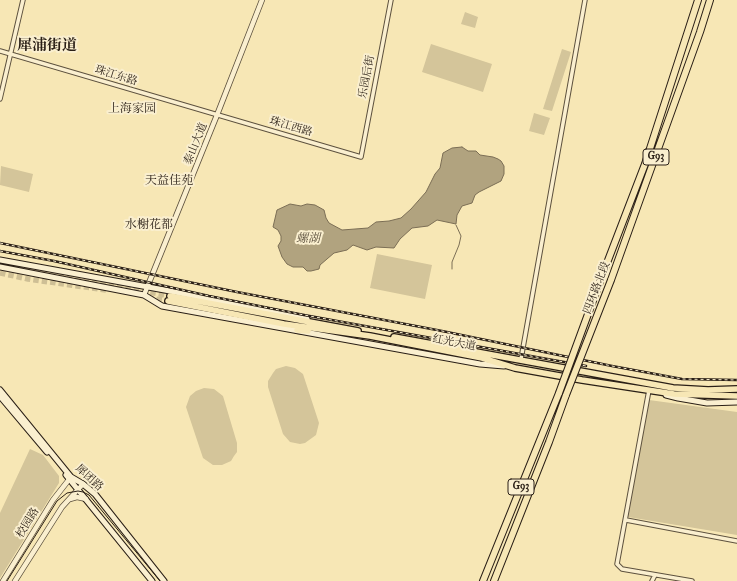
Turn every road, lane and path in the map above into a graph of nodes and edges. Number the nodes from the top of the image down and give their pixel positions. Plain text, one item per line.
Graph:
1 (23, 0) edge
2 (262, 0) edge
3 (390, 0) edge
4 (585, 0) edge
5 (698, 0) edge
6 (710, 0) edge
7 (0, 51) edge
8 (10, 54) junction
9 (0, 99) edge
10 (217, 115) junction
11 (361, 157) joint
12 (0, 260) edge
13 (0, 267) edge
14 (147, 287) junction
15 (144, 295) junction
16 (331, 326) junction
17 (297, 330) junction
18 (339, 332) junction
19 (522, 359) junction
20 (515, 368) junction
21 (737, 389) edge
22 (0, 390) edge
23 (651, 391) junction
24 (0, 396) edge
25 (737, 396) edge
26 (737, 402) edge
27 (70, 478) junction
28 (83, 484) junction
29 (78, 490) junction
30 (68, 500) junction
31 (86, 500) junction
32 (626, 520) junction
33 (737, 542) edge
34 (656, 575) junction
35 (4, 581) edge
36 (16, 581) edge
37 (152, 581) edge
38 (164, 581) edge
39 (484, 581) edge
40 (494, 581) edge
41 (652, 581) edge
42 (692, 581) edge

1 - 8 street
2 - 10 street, 泰山大道
3 - 11 street, 乐园后街
4 - 19 street
5 - 39 highway, 四环路北段 / G93, bridge
6 - 40 highway, 四环路北段 / G93, bridge
7 - 8 street, 珠江东路
8 - 9 street
8 - 10 street, 珠江东路
10 - 11 street, 珠江西路
10 - 14 street, 泰山大道
12 - 14 main road
13 - 15 main road
14 - 15 street, 泰山大道
14 - 16 main road
15 - 17 main road
16 - 18 highway, 红光大道
16 - 19 highway, 红光大道
17 - 18 highway
17 - 20 main road
18 - 20 highway, 红光大道
19 - 21 highway, 红光大道
20 - 23 highway, 红光大道
22 - 27 main road, 犀团路
23 - 25 highway, 红光大道
23 - 26 main road
23 - 32 street
24 - 27 main road, 犀团路
27 - 28 main road, 犀团路
27 - 29 main road, 犀团路
27 - 35 street, 校园路
28 - 29 street, 校园路
28 - 38 main road, 犀团路
29 - 30 street, 校园路
29 - 31 main road, 犀团路
30 - 31 street
30 - 36 street, 校园路
31 - 37 main road, 犀团路
32 - 33 street
32 - 34 street
34 - 41 street
34 - 42 street

